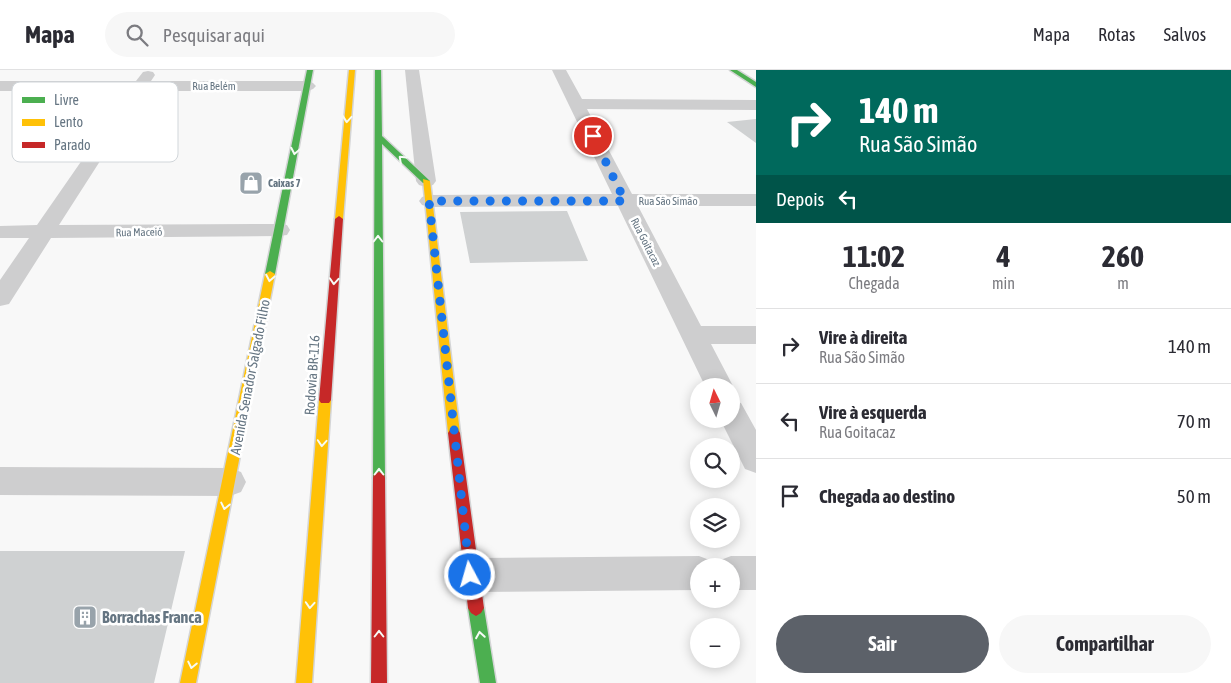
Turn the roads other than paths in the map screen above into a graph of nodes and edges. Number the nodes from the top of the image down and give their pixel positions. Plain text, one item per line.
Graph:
1 (151, 70) edge
2 (310, 70) edge
3 (352, 70) edge
4 (378, 70) edge
5 (412, 70) edge
6 (559, 70) edge
7 (733, 70) edge
8 (143, 82) edge
9 (756, 85) edge
10 (178, 86) edge
11 (308, 86) junction
12 (576, 104) junction
13 (756, 105) edge
14 (378, 136) junction
15 (90, 162) edge
16 (426, 181) junction
17 (756, 200) edge
18 (429, 201) junction
19 (625, 201) junction
20 (279, 230) junction
21 (0, 232) edge
22 (43, 232) junction
23 (0, 298) edge
24 (693, 335) junction
25 (756, 336) edge
26 (715, 378) edge
27 (740, 428) edge
28 (756, 460) edge
29 (0, 481) edge
30 (230, 482) junction
31 (690, 573) edge
32 (740, 573) edge
33 (756, 573) edge
34 (470, 575) junction
35 (188, 683) edge
36 (304, 683) edge
37 (379, 683) edge
38 (488, 683) edge

1 - 8 street
2 - 11 main road, Avenida Senador Salgado Filho
3 -> 36 main road, Rodovia BR-116
4 - 14 main road
5 - 16 street
6 - 12 street, Rua Goitacaz
7 - 9 main road
10 - 11 street, Rua Belém
11 -> 20 main road, Avenida Senador Salgado Filho
12 - 13 street
12 - 19 street, Rua Goitacaz
16 -> 14 main road
37 -> 14 main road
15 - 22 street
16 - 18 main road
17 - 19 street, Rua São Simão
18 - 19 street, Rua São Simão
18 - 34 main road
19 - 24 street, Rua Goitacaz
20 - 22 street, Rua Maceió
20 -> 30 main road, Avenida Senador Salgado Filho
21 - 22 street, Rua Maceió
22 - 23 street
24 - 25 street
24 - 26 street, Rua Goitacaz
27 - 28 street
29 - 30 street
30 -> 35 main road, Avenida Senador Salgado Filho
31 - 34 street
32 - 33 street
38 -> 34 main road

